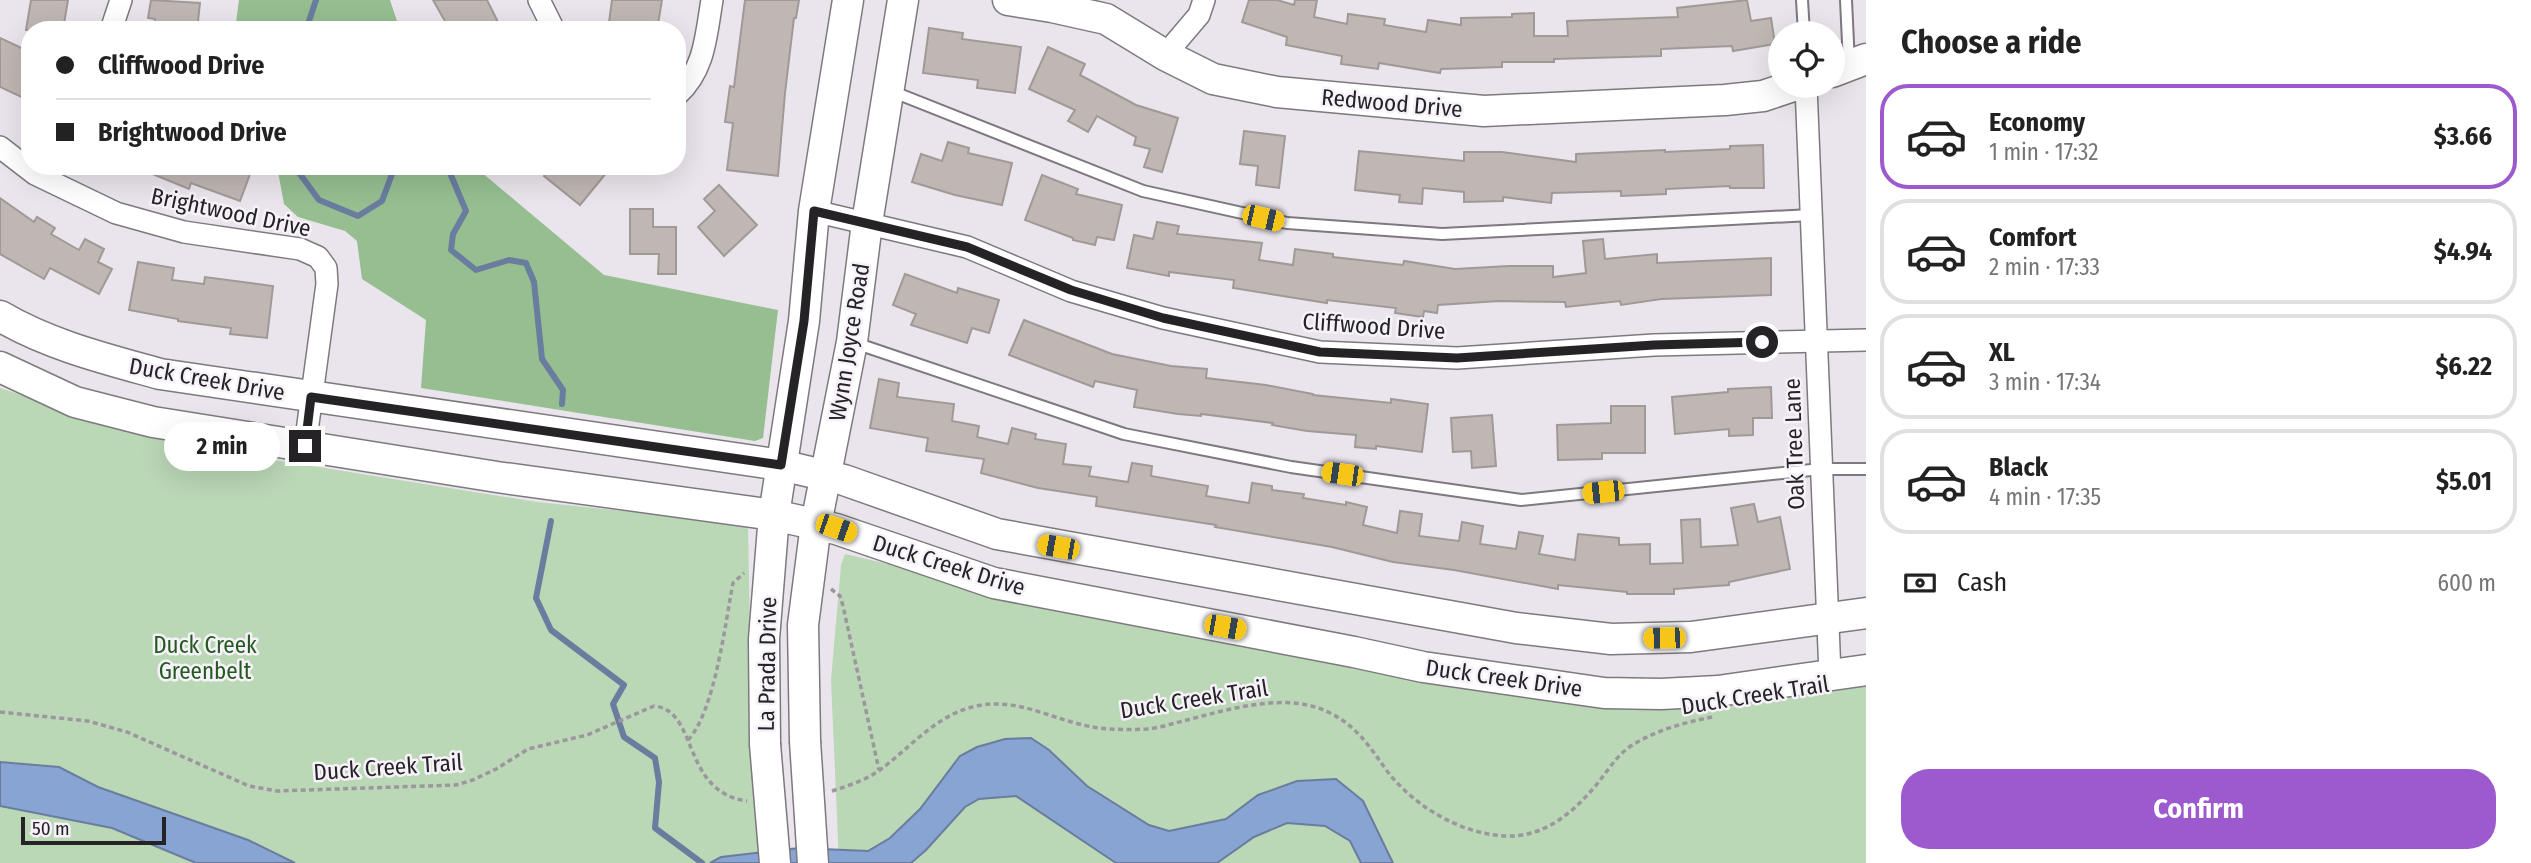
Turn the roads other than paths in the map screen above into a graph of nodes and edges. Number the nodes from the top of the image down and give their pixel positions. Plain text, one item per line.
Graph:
1 (121, 0) edge
2 (539, 0) edge
3 (712, 0) edge
4 (848, 0) edge
5 (903, 0) edge
6 (1008, 0) edge
7 (1204, 0) edge
8 (1802, 0) edge
9 (1846, 0) edge
10 (114, 21) edge
11 (550, 21) edge
12 (1803, 21) edge
13 (1165, 55) junction
14 (1849, 65) edge
15 (686, 88) edge
16 (889, 90) junction
17 (1768, 94) edge
18 (1806, 98) edge
19 (0, 147) edge
20 (21, 160) edge
21 (47, 175) edge
22 (814, 211) junction
23 (1811, 215) junction
24 (867, 223) junction
25 (0, 316) edge
26 (1816, 340) junction
27 (1866, 340) edge
28 (852, 342) junction
29 (0, 367) edge
30 (311, 397) junction
31 (305, 446) junction
32 (781, 465) junction
33 (1821, 469) junction
34 (1866, 469) edge
35 (825, 475) junction
36 (774, 516) junction
37 (816, 524) junction
38 (1866, 613) edge
39 (1828, 620) junction
40 (1866, 670) edge
41 (1830, 674) junction
42 (775, 863) edge
43 (813, 863) edge

1 - 10 street
2 - 11 street
3 - 15 street
4 - 22 main road
5 - 16 main road, Wynn Joyce Road
6 - 13 main road, Redwood Drive
7 - 13 street
8 - 12 lane
9 - 14 lane
13 - 17 main road, Redwood Drive
16 - 23 lane
16 - 24 main road, Wynn Joyce Road
18 - 23 street, Oak Tree Lane
19 - 20 street, Brightwood Drive
21 - 30 street, Brightwood Drive
22 - 24 street, Cliffwood Drive
22 - 32 main road
23 - 26 street, Oak Tree Lane
24 - 26 street, Cliffwood Drive
24 - 28 main road, Wynn Joyce Road
25 - 30 main road, Duck Creek Drive
26 - 27 street, Cliffwood Drive
26 - 33 street, Oak Tree Lane
28 - 33 lane
28 - 35 main road, Wynn Joyce Road
29 - 31 main road, Duck Creek Drive
30 - 31 street, Brightwood Drive
30 - 32 main road, Duck Creek Drive
31 - 36 main road, Duck Creek Drive
32 - 35 main road, Duck Creek Drive
32 - 36 main road, La Prada Drive
33 - 34 lane
33 - 39 street, Oak Tree Lane
35 - 37 main road, La Prada Drive
35 - 39 main road, Duck Creek Drive
36 - 37 main road, Duck Creek Drive
36 - 42 main road, La Prada Drive, bridge
37 - 41 main road, Duck Creek Drive
37 - 43 main road, La Prada Drive, bridge
38 - 39 main road, Duck Creek Drive
39 - 41 street, Oak Tree Lane
40 - 41 main road, Duck Creek Drive

